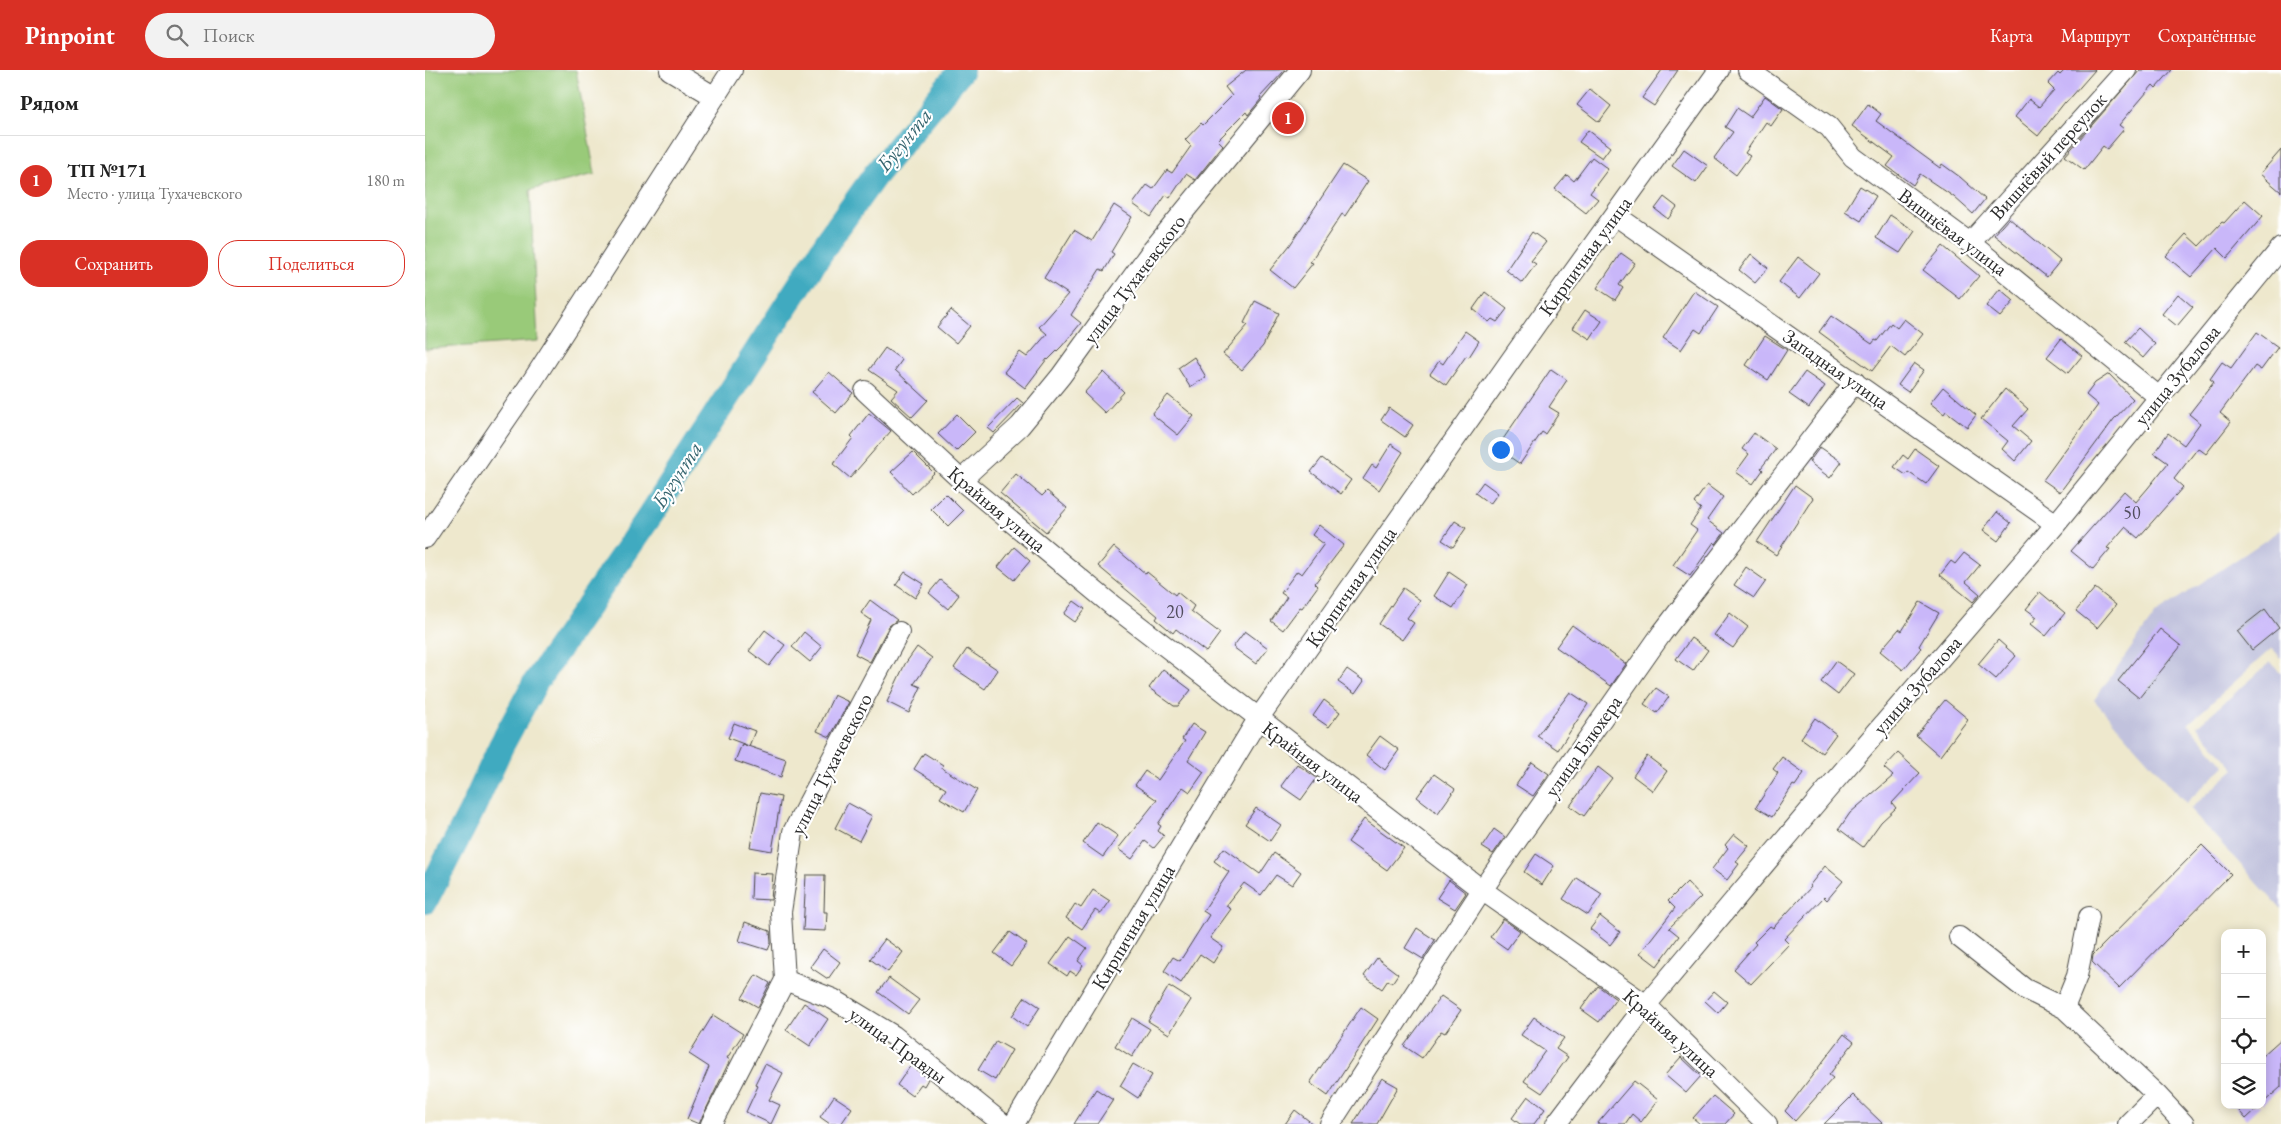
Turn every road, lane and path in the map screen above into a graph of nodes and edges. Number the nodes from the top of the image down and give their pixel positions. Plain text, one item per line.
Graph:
1 (670, 70) edge
2 (732, 70) edge
3 (1300, 70) edge
4 (1719, 70) edge
5 (1748, 70) edge
6 (2126, 70) edge
7 (715, 97) junction
8 (1615, 215) junction
9 (1970, 243) junction
10 (2281, 248) edge
11 (1855, 382) junction
12 (865, 391) dead end
13 (2159, 397) junction
14 (961, 480) junction
15 (2056, 524) junction
16 (425, 538) edge
17 (899, 632) dead end
18 (1258, 719) junction
19 (1482, 890) junction
20 (2089, 916) dead end
21 (1959, 937) dead end
22 (785, 980) junction
23 (1647, 1005) junction
24 (2064, 1008) junction
25 (2157, 1095) junction
26 (711, 1124) edge
27 (1003, 1124) edge
28 (1014, 1124) edge
29 (1330, 1124) edge
30 (1556, 1124) edge
31 (1767, 1124) edge
32 (2128, 1124) edge
33 (2185, 1124) edge

1 - 7 street
2 - 7 street
3 - 14 street, улица Тухачевского
4 - 8 street, Кирпичная улица
5 - 9 street, Вишнёвая улица
6 - 9 street, Вишнёвый переулок
7 - 16 street
8 - 11 street, Западная улица
8 - 18 street, Кирпичная улица
9 - 13 street, Вишнёвая улица
10 - 13 street, улица Зубалова
11 - 15 street, Западная улица
11 - 19 street, улица Блюхера
12 - 14 street, Крайняя улица
13 - 15 street, улица Зубалова
14 - 18 street, Крайняя улица
15 - 23 street, улица Зубалова
17 - 22 street, улица Тухачевского
18 - 19 street, Крайняя улица
18 - 28 street, Кирпичная улица
19 - 23 street, Крайняя улица
19 - 29 street, улица Блюхера
20 - 24 street
21 - 24 street
22 - 26 street
22 - 27 street, улица Правды
23 - 30 street, улица Зубалова
23 - 31 street, Крайняя улица
24 - 25 street
25 - 32 street
25 - 33 street

